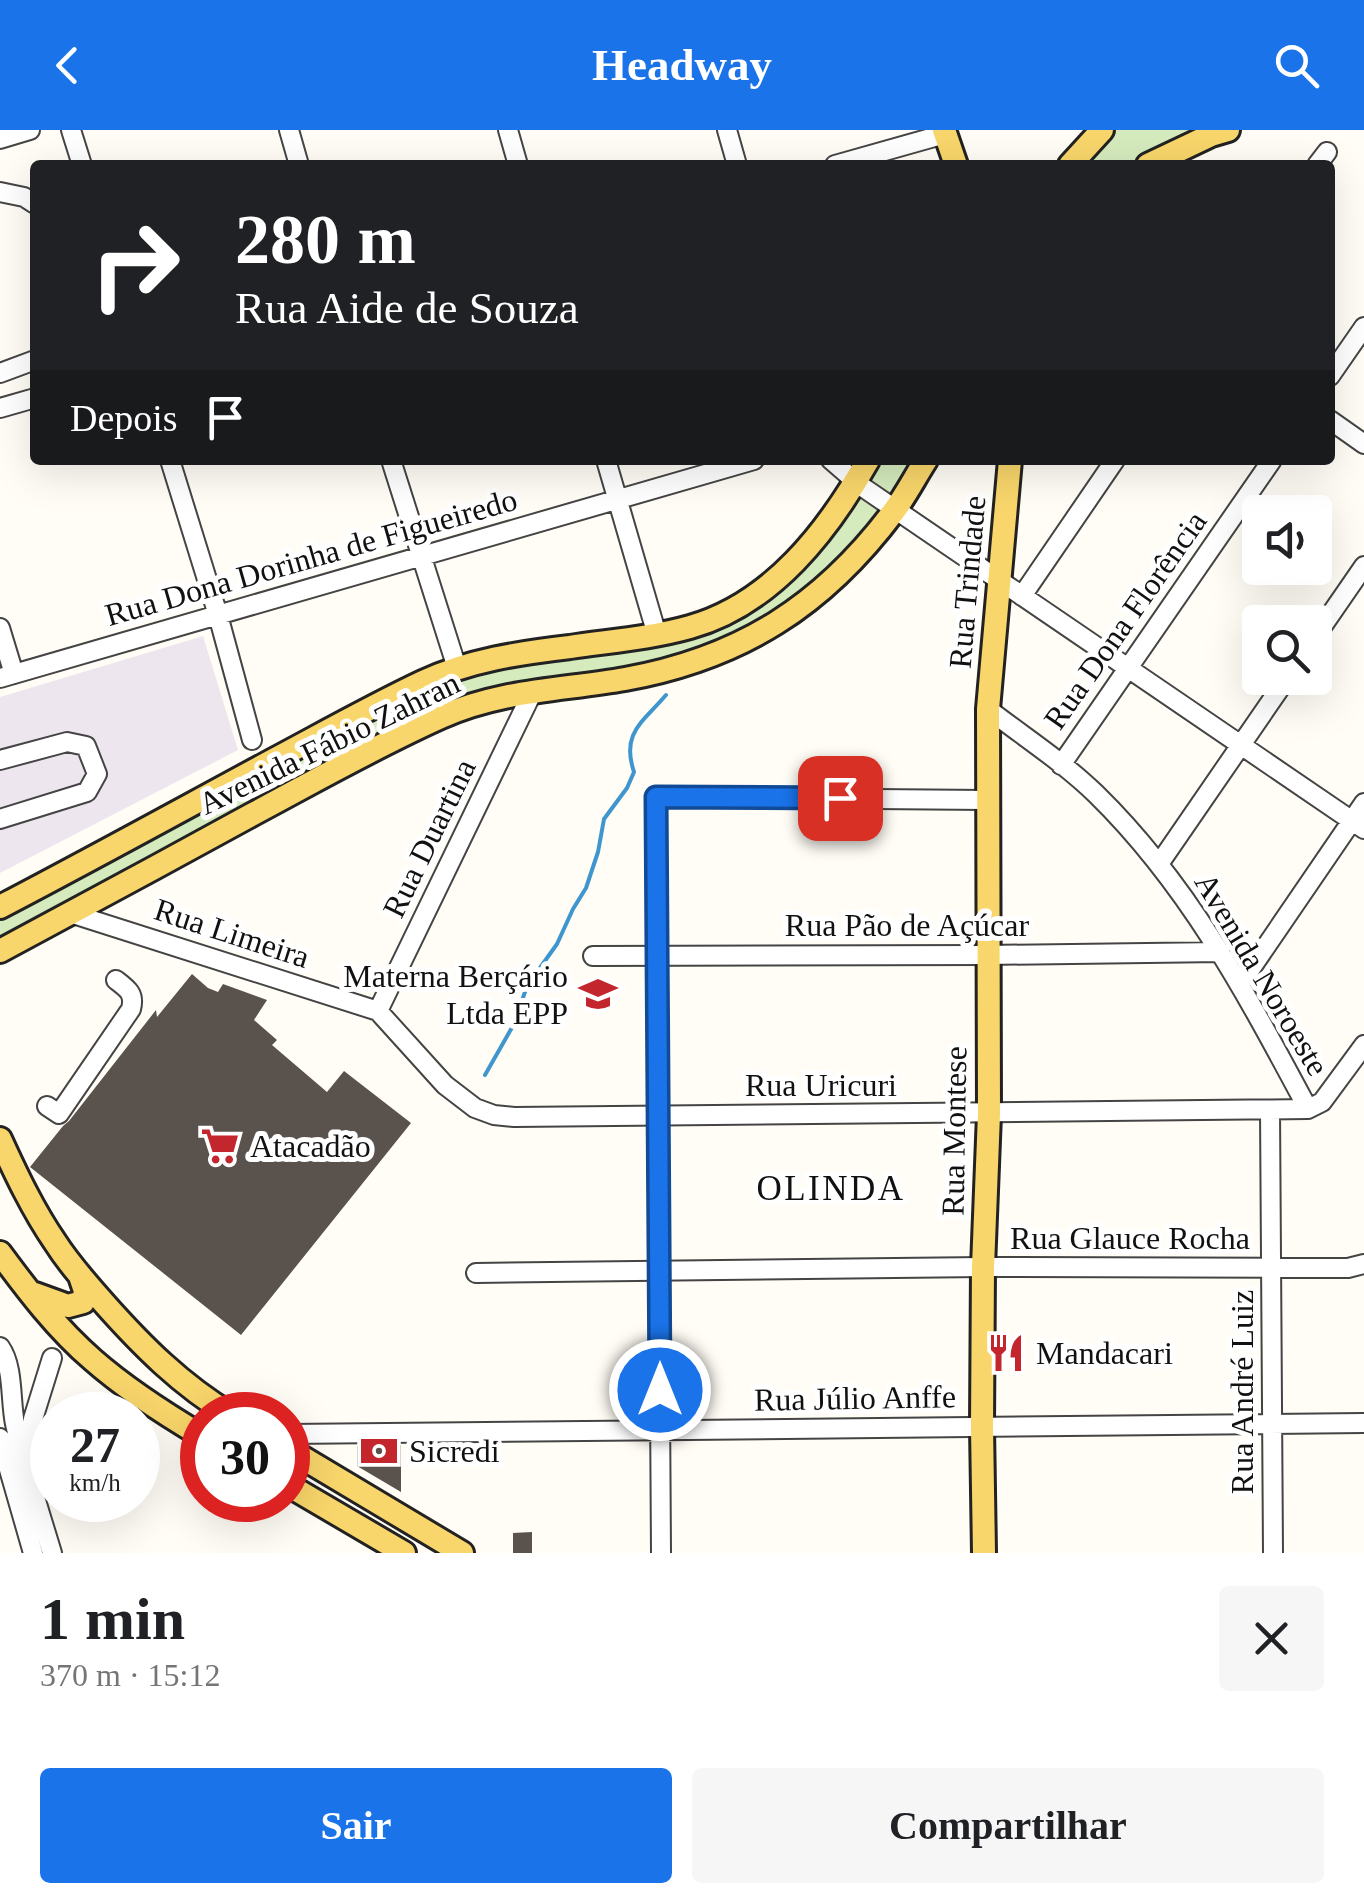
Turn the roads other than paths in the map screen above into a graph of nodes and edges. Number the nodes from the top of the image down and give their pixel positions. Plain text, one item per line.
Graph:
1 (30, 130) edge
2 (72, 130) edge
3 (289, 130) edge
4 (508, 130) edge
5 (727, 130) edge
6 (1102, 130) edge
7 (1228, 130) edge
8 (945, 132) edge
9 (0, 139) edge
10 (81, 160) edge
11 (298, 160) edge
12 (517, 160) edge
13 (736, 160) edge
14 (853, 160) edge
15 (954, 160) edge
16 (1075, 160) edge
17 (1159, 160) edge
18 (0, 192) edge
19 (30, 201) edge
20 (1364, 327) edge
21 (30, 362) edge
22 (1335, 369) edge
23 (0, 373) edge
24 (30, 399) edge
25 (0, 408) edge
26 (1335, 424) edge
27 (1364, 444) edge
28 (172, 465) edge
29 (394, 465) edge
30 (607, 465) edge
31 (737, 465) edge
32 (837, 465) edge
33 (865, 465) edge
34 (923, 465) edge
35 (1010, 465) edge
36 (1112, 465) edge
37 (1269, 465) edge
38 (856, 482) junction
39 (617, 500) junction
40 (895, 510) junction
41 (424, 556) junction
42 (1364, 566) edge
43 (999, 581) junction
44 (1022, 596) junction
45 (1332, 612) edge
46 (218, 615) junction
47 (0, 628) edge
48 (657, 635) junction
49 (457, 668) junction
50 (1128, 669) junction
51 (7, 676) edge
52 (534, 691) junction
53 (1275, 695) edge
54 (456, 710) junction
55 (988, 710) junction
56 (252, 740) dead end
57 (1240, 746) junction
58 (0, 760) edge
59 (1061, 765) junction
60 (986, 800) junction
61 (1364, 803) edge
62 (0, 819) edge
63 (1358, 824) edge
64 (1159, 864) junction
65 (0, 907) edge
66 (70, 913) junction
67 (0, 951) edge
68 (1221, 952) junction
69 (592, 956) dead end
70 (657, 956) junction
71 (988, 956) junction
72 (116, 980) dead end
73 (1241, 983) junction
74 (378, 1012) junction
75 (1364, 1045) edge
76 (1308, 1108) junction
77 (53, 1110) dead end
78 (1270, 1110) junction
79 (989, 1114) junction
80 (658, 1116) junction
81 (514, 1117) joint
82 (0, 1139) edge
83 (0, 1253) edge
84 (1364, 1264) edge
85 (984, 1267) junction
86 (1271, 1268) junction
87 (476, 1272) dead end
88 (660, 1272) junction
89 (80, 1276) junction
90 (27, 1290) junction
91 (0, 1347) edge
92 (52, 1358) dead end
93 (196, 1392) edge
94 (180, 1423) edge
95 (1364, 1423) edge
96 (1272, 1424) junction
97 (982, 1426) junction
98 (660, 1430) junction
99 (310, 1434) edge
100 (0, 1438) edge
101 (310, 1462) edge
102 (29, 1477) junction
103 (310, 1498) edge
104 (33, 1553) edge
105 (52, 1553) edge
106 (404, 1553) edge
107 (462, 1553) edge
108 (662, 1553) edge
109 (984, 1553) edge
110 (1273, 1553) edge

1 - 9 street
2 - 10 street
3 - 11 street
4 - 12 street
5 - 13 street
6 - 16 main road
7 - 17 main road
8 - 14 street
8 - 15 main road
18 - 19 street
20 - 22 street
21 - 23 street
24 - 25 street
26 - 27 street
28 - 46 street
29 - 41 street
30 - 39 street
31 - 39 street, Rua Dona Dorinha de Figueiredo
32 - 38 street
33 - 38 main road, Avenida Fábio Zahran
34 - 40 main road, Avenida Fábio Zahran
35 - 43 main road, Rua Trindade
36 - 44 street
37 - 50 street, Rua Dona Florência
38 - 40 street
38 - 48 main road, Avenida Fábio Zahran
39 - 41 street, Rua Dona Dorinha de Figueiredo
39 - 48 street
40 - 43 street
40 - 52 main road, Avenida Fábio Zahran
41 - 46 street, Rua Dona Dorinha de Figueiredo
41 - 49 street
42 - 45 street
43 - 44 street
43 - 55 main road, Rua Trindade
44 - 50 street
46 - 51 street, Rua Dona Dorinha de Figueiredo
46 - 56 street
47 - 51 street
48 - 49 main road, Avenida Fábio Zahran
49 - 54 main road
49 - 65 main road, Avenida Fábio Zahran
50 - 57 street
50 - 59 street, Rua Dona Florência
52 - 54 main road, Avenida Fábio Zahran
52 - 74 street, Rua Duartina
53 - 57 street
54 - 66 main road, Avenida Fábio Zahran
55 - 59 street, Avenida Noroeste
55 - 60 main road, Rua Montese
57 - 63 street
57 - 64 street
58 - 62 street
59 - 64 street, Avenida Noroeste
60 - 70 street
60 - 71 main road, Rua Montese
61 - 63 street
63 - 73 street
64 - 68 street, Avenida Noroeste
66 - 67 main road, Avenida Fábio Zahran
66 - 74 street, Rua Limeira
68 - 71 street, Rua Pão de Açúcar
68 - 73 street, Avenida Noroeste
69 - 70 street, Rua Pão de Açúcar
70 - 71 street, Rua Pão de Açúcar
70 - 80 street
71 - 79 main road, Rua Montese
72 - 77 street
73 - 76 street, Avenida Noroeste
74 - 81 street, Rua Limeira
75 - 76 street
76 - 78 street, Rua Uricuri
78 - 79 street, Rua Uricuri
78 - 86 street, Rua André Luiz
79 - 80 street, Rua Uricuri
79 - 85 main road, Rua Montese
80 - 81 street, Rua Uricuri
80 - 88 street
82 - 89 main road
83 - 90 main road
84 - 86 street, Rua Glauce Rocha
85 - 86 street, Rua Glauce Rocha
85 - 88 street, Rua Glauce Rocha
85 - 97 main road, Rua Montese
86 - 96 street, Rua André Luiz
87 - 88 street, Rua Glauce Rocha
88 - 98 street
89 - 90 main road
89 - 93 main road
90 - 94 main road
91 - 102 street
92 - 102 street
95 - 96 street, Rua Júlio Anffe
96 - 97 street, Rua Júlio Anffe
96 - 110 street, Rua André Luiz
97 - 98 street, Rua Júlio Anffe
97 - 109 main road, Rua Montese
98 - 99 street, Rua Júlio Anffe
98 - 108 street
100 - 104 street
101 - 107 main road
102 - 105 street
103 - 106 main road

